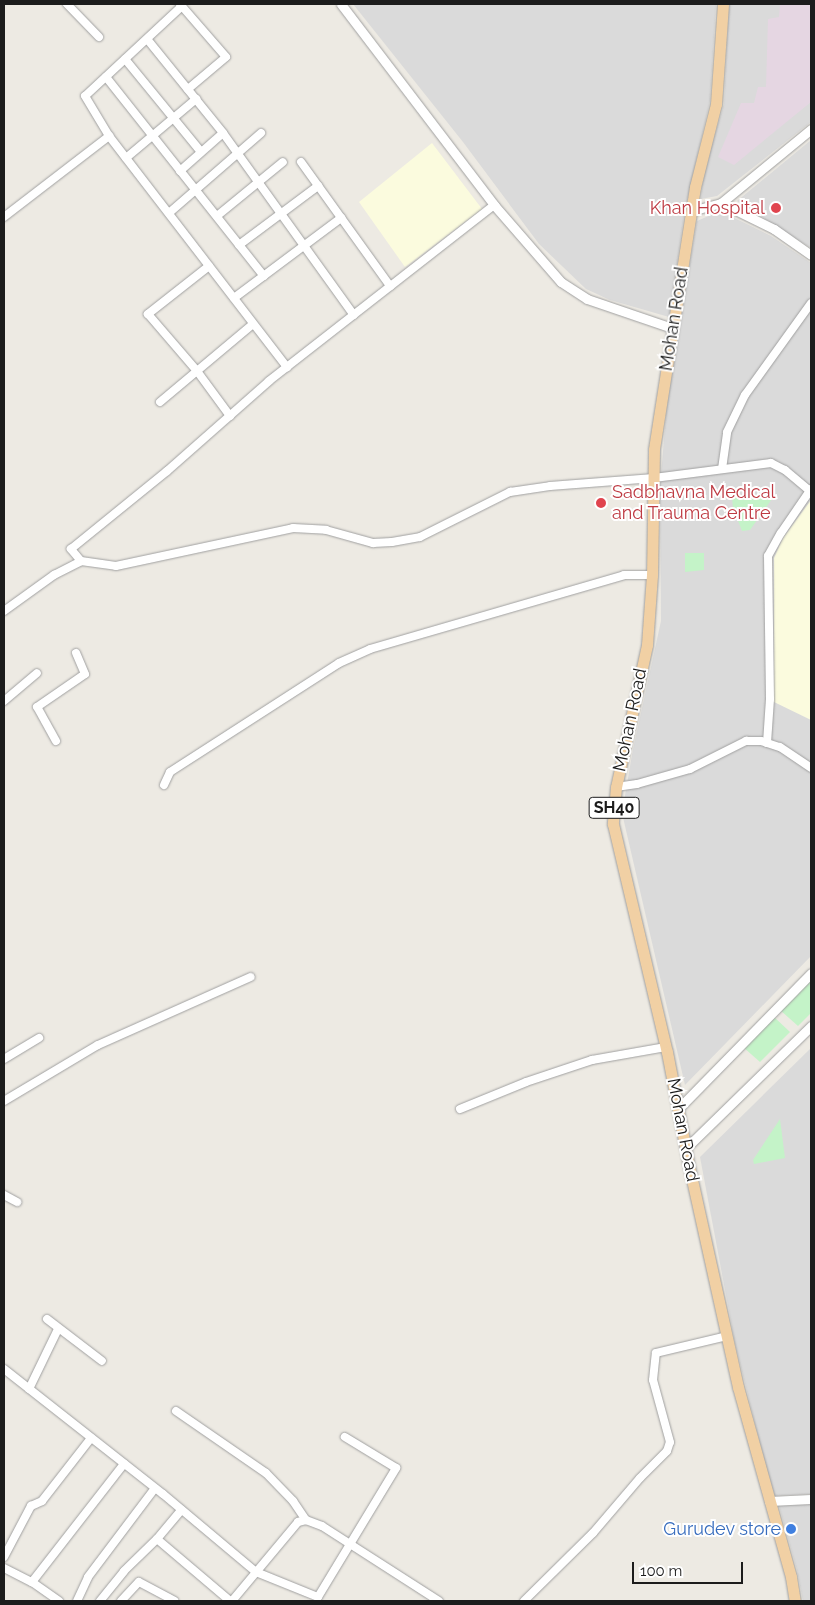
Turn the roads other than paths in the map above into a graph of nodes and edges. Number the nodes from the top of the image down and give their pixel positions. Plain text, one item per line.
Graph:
1 (67, 4) edge
2 (341, 4) edge
3 (723, 4) edge
4 (181, 5) edge
5 (99, 37) dead end
6 (146, 39) junction
7 (125, 59) junction
8 (106, 77) junction
9 (188, 89) junction
10 (196, 99) junction
11 (173, 118) junction
12 (811, 129) edge
13 (223, 133) junction
14 (261, 133) dead end
15 (109, 136) junction
16 (152, 136) junction
17 (201, 152) junction
18 (238, 154) junction
19 (126, 158) junction
20 (283, 162) dead end
21 (301, 162) dead end
22 (180, 171) junction
23 (258, 182) junction
24 (318, 186) junction
25 (196, 190) junction
26 (721, 203) junction
27 (494, 205) junction
28 (691, 211) junction
29 (169, 214) junction
30 (281, 214) junction
31 (217, 216) junction
32 (4, 217) edge
33 (341, 218) junction
34 (239, 245) junction
35 (304, 246) junction
36 (811, 255) edge
37 (208, 266) junction
38 (264, 276) junction
39 (390, 286) junction
40 (234, 298) junction
41 (811, 303) edge
42 (354, 314) junction
43 (253, 324) junction
44 (672, 328) junction
45 (287, 367) junction
46 (197, 371) junction
47 (160, 402) dead end
48 (230, 416) junction
49 (722, 469) junction
50 (654, 478) junction
51 (810, 490) edge
52 (81, 561) junction
53 (652, 575) junction
54 (4, 611) edge
55 (76, 653) dead end
56 (37, 673) dead end
57 (4, 701) edge
58 (56, 741) dead end
59 (767, 743) junction
60 (811, 768) edge
61 (164, 785) dead end
62 (616, 787) junction
63 (811, 973) edge
64 (251, 977) dead end
65 (811, 1026) edge
66 (39, 1038) dead end
67 (666, 1047) junction
68 (4, 1058) edge
69 (4, 1101) edge
70 (460, 1108) dead end
71 (678, 1109) junction
72 (686, 1148) junction
73 (4, 1195) edge
74 (17, 1202) dead end
75 (47, 1319) dead end
76 (58, 1329) junction
77 (727, 1336) junction
78 (102, 1361) dead end
79 (4, 1369) edge
80 (29, 1389) junction
81 (176, 1411) dead end
82 (345, 1436) dead end
83 (91, 1438) junction
84 (124, 1464) junction
85 (154, 1488) junction
86 (811, 1499) edge
87 (769, 1501) junction
88 (181, 1510) junction
89 (306, 1520) junction
90 (158, 1539) junction
91 (350, 1544) junction
92 (4, 1557) edge
93 (4, 1568) edge
94 (256, 1572) junction
95 (32, 1582) junction
96 (164, 1598) edge
97 (796, 1599) edge
98 (59, 1601) edge
99 (77, 1601) edge
100 (100, 1601) edge
101 (121, 1601) edge
102 (174, 1601) edge
103 (231, 1601) edge
104 (439, 1601) edge
105 (524, 1601) edge

1 - 5 street
2 - 27 street
3 - 28 main road, Mohan Road / SH40
4 - 6 street
4 - 9 street
6 - 7 street
6 - 9 street
7 - 8 street
7 - 11 street
8 - 15 street
8 - 16 street
9 - 10 street
10 - 11 street
10 - 13 street
11 - 16 street
11 - 17 street
12 - 26 street
13 - 17 street
13 - 18 street
14 - 18 street
15 - 19 street
15 - 32 street
16 - 19 street
16 - 22 street
17 - 22 street
18 - 23 street
18 - 25 street
19 - 29 street
20 - 23 street
21 - 24 street
22 - 25 street
23 - 30 street
23 - 31 street
24 - 30 street
24 - 33 street
25 - 29 street
25 - 31 street
26 - 28 street
26 - 36 street
27 - 39 street
27 - 44 street
28 - 44 main road, Mohan Road / SH40
29 - 37 street
30 - 34 street
30 - 35 street
31 - 34 street
33 - 35 street
33 - 39 street
34 - 38 street
35 - 38 street
35 - 42 street
37 - 40 street
37 - 46 street
38 - 40 street
39 - 42 street
40 - 43 street
41 - 49 street
42 - 45 street
43 - 45 street
43 - 46 street
44 - 50 main road, Mohan Road / SH40
45 - 48 street
46 - 47 street
46 - 48 street
48 - 52 street
49 - 50 street
49 - 51 street
50 - 52 street
50 - 53 main road, Mohan Road / SH40
51 - 59 street
52 - 54 street
53 - 61 street
53 - 62 main road, Mohan Road / SH40
55 - 58 street
56 - 57 street
59 - 60 street
59 - 62 street
62 - 67 main road, Mohan Road / SH40
63 - 71 street
64 - 69 street
65 - 72 street
66 - 68 street
67 - 70 street
67 - 71 main road, Mohan Road / SH40
71 - 72 main road, Mohan Road / SH40
72 - 77 main road, Mohan Road / SH40
73 - 74 street
75 - 76 street
76 - 78 street
76 - 80 street
77 - 87 main road, Mohan Road / SH40
77 - 105 street
79 - 80 street
80 - 83 street
81 - 89 street
82 - 91 street
83 - 84 street
83 - 92 street
84 - 85 street
84 - 95 street
85 - 88 street
85 - 99 street
86 - 87 street
87 - 97 main road, Mohan Road / SH40
88 - 90 street
88 - 94 street
89 - 91 street
89 - 94 street
90 - 100 street
90 - 103 street
91 - 94 street
91 - 104 street
93 - 95 street
94 - 103 street
95 - 98 street
96 - 101 street
96 - 102 street

